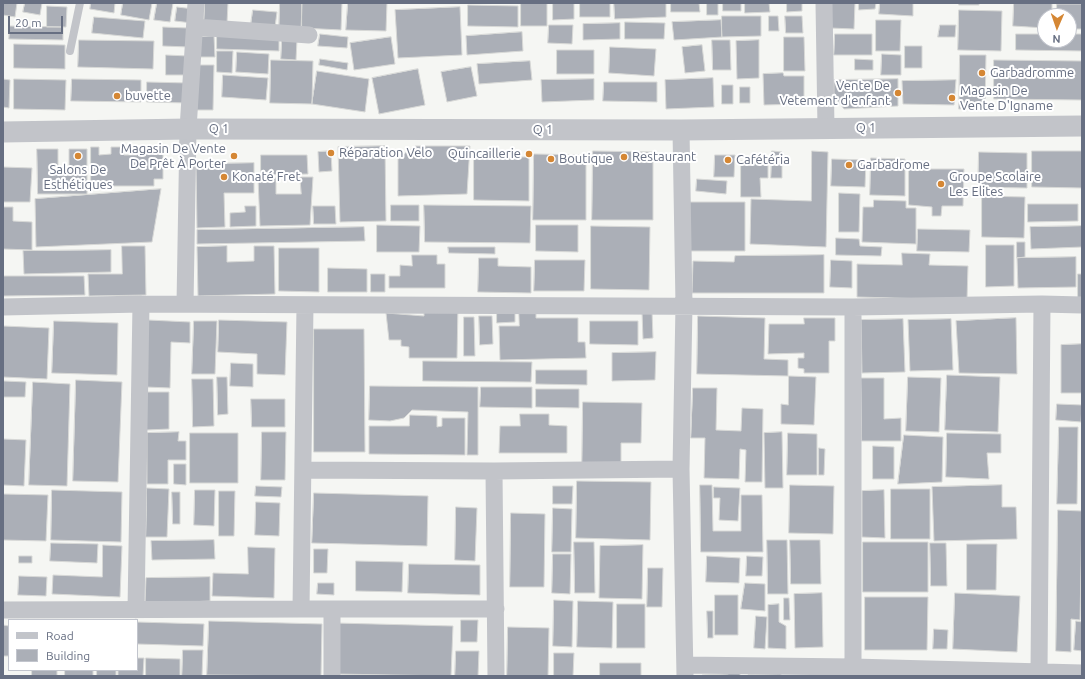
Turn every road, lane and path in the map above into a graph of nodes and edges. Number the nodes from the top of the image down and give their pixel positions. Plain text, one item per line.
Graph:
1 (80, 3) edge
2 (196, 3) edge
3 (824, 3) edge
4 (195, 26) junction
5 (309, 35) dead end
6 (70, 52) dead end
7 (1082, 126) edge
8 (826, 128) junction
9 (188, 129) junction
10 (681, 130) junction
11 (3, 132) edge
12 (141, 304) junction
13 (185, 304) junction
14 (1042, 304) junction
15 (684, 305) junction
16 (1082, 305) edge
17 (306, 306) junction
18 (3, 307) edge
19 (853, 307) junction
20 (681, 469) junction
21 (304, 470) junction
22 (494, 471) junction
23 (301, 608) junction
24 (332, 609) junction
25 (3, 610) edge
26 (136, 610) junction
27 (496, 610) junction
28 (685, 670) edge
29 (853, 671) edge
30 (1039, 671) junction
31 (1082, 673) edge
32 (332, 676) edge
33 (496, 676) edge

1 - 6 lane
2 - 4 street
3 - 8 street
4 - 5 street
4 - 9 street
7 - 8 street, Q 1
8 - 10 street, Q 1
9 - 10 street, Q 1
9 - 11 street, Q 1
9 - 13 street
10 - 15 street
12 - 13 street
12 - 18 street
12 - 26 street
13 - 17 street
14 - 16 street
14 - 19 street
14 - 30 street
15 - 17 street
15 - 19 street
15 - 20 street
17 - 21 street
19 - 29 street
20 - 22 street
20 - 28 street
21 - 22 street
21 - 23 street
22 - 27 street
23 - 24 street
23 - 26 street
24 - 27 street
24 - 32 street
25 - 26 street
27 - 33 street
28 - 29 street
29 - 30 street
30 - 31 street

